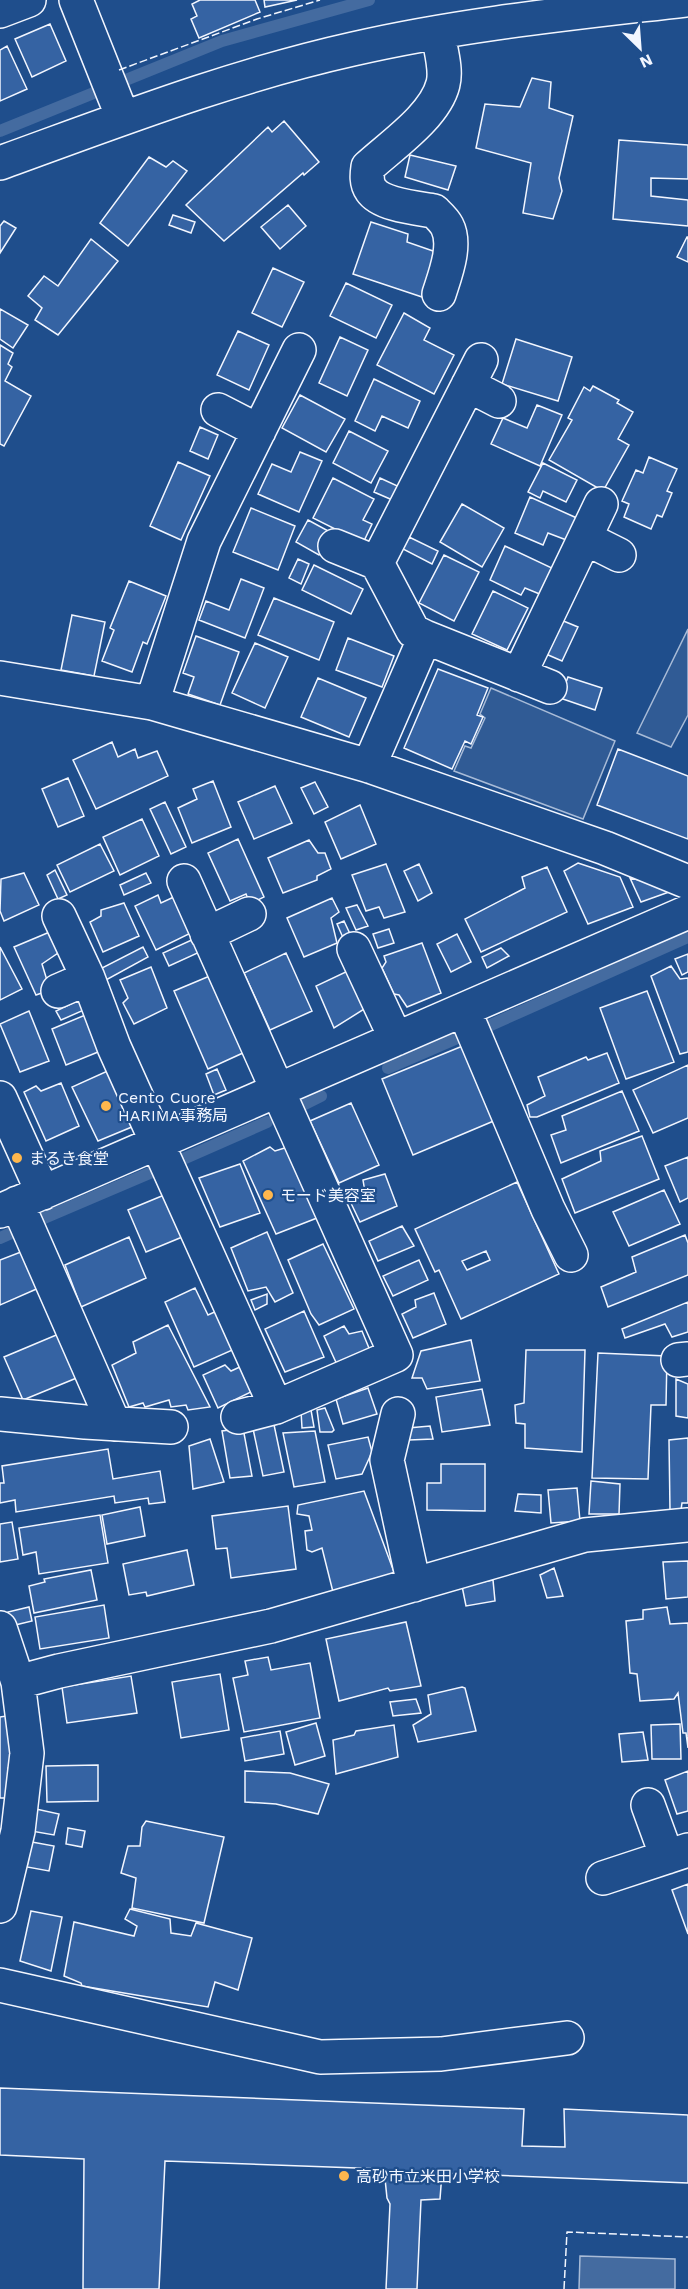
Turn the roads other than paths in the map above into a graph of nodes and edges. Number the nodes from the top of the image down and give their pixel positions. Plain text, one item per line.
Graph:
1 (29, 0) edge
2 (76, 0) edge
3 (685, 0) edge
4 (644, 2) edge
5 (0, 11) edge
6 (438, 33) junction
7 (123, 118) junction
8 (0, 163) edge
9 (440, 294) dead end
10 (299, 350) dead end
11 (499, 401) dead end
12 (218, 410) dead end
13 (259, 431) junction
14 (601, 504) dead end
15 (585, 538) junction
16 (335, 546) dead end
17 (619, 555) dead end
18 (377, 563) junction
19 (425, 637) junction
20 (519, 675) junction
21 (0, 678) edge
22 (550, 687) dead end
23 (152, 703) junction
24 (369, 766) junction
25 (184, 881) dead end
26 (688, 882) edge
27 (688, 912) edge
28 (249, 914) dead end
29 (59, 916) dead end
30 (207, 934) junction
31 (354, 949) dead end
32 (464, 1010) junction
33 (396, 1040) junction
34 (278, 1091) junction
35 (0, 1098) edge
36 (157, 1142) junction
37 (24, 1212) edge
38 (571, 1255) dead end
39 (276, 1407) junction
40 (0, 1414) edge
41 (398, 1414) dead end
42 (238, 1418) dead end
43 (114, 1424) junction
44 (171, 1427) dead end
45 (688, 1525) edge
46 (414, 1585) junction
47 (0, 1628) edge
48 (18, 1682) junction
49 (648, 1805) dead end
50 (677, 1853) edge
51 (603, 1878) dead end
52 (0, 1906) edge
53 (0, 1985) edge
54 (567, 2038) dead end

1 - 5 street
2 - 7 street
3 - 4 street
4 - 6 street
6 - 7 street
6 - 9 street
7 - 8 street
10 - 13 street
11 - 18 street
12 - 13 street
13 - 23 street
14 - 15 street
15 - 17 street
15 - 20 street
16 - 18 street
18 - 19 street
19 - 20 street
19 - 24 street
20 - 22 street
21 - 23 street
23 - 24 street
24 - 26 street
25 - 30 street
27 - 32 street
28 - 30 street
29 - 36 street
30 - 34 street
31 - 33 street
32 - 33 street
32 - 38 street
33 - 34 street
34 - 36 street
34 - 39 street
35 - 37 street
36 - 37 street
36 - 39 street
37 - 43 street
39 - 42 street
40 - 43 street
41 - 46 street
43 - 44 street
45 - 46 street
46 - 48 street
47 - 48 street
48 - 52 street
49 - 50 street
50 - 51 street
53 - 54 street

